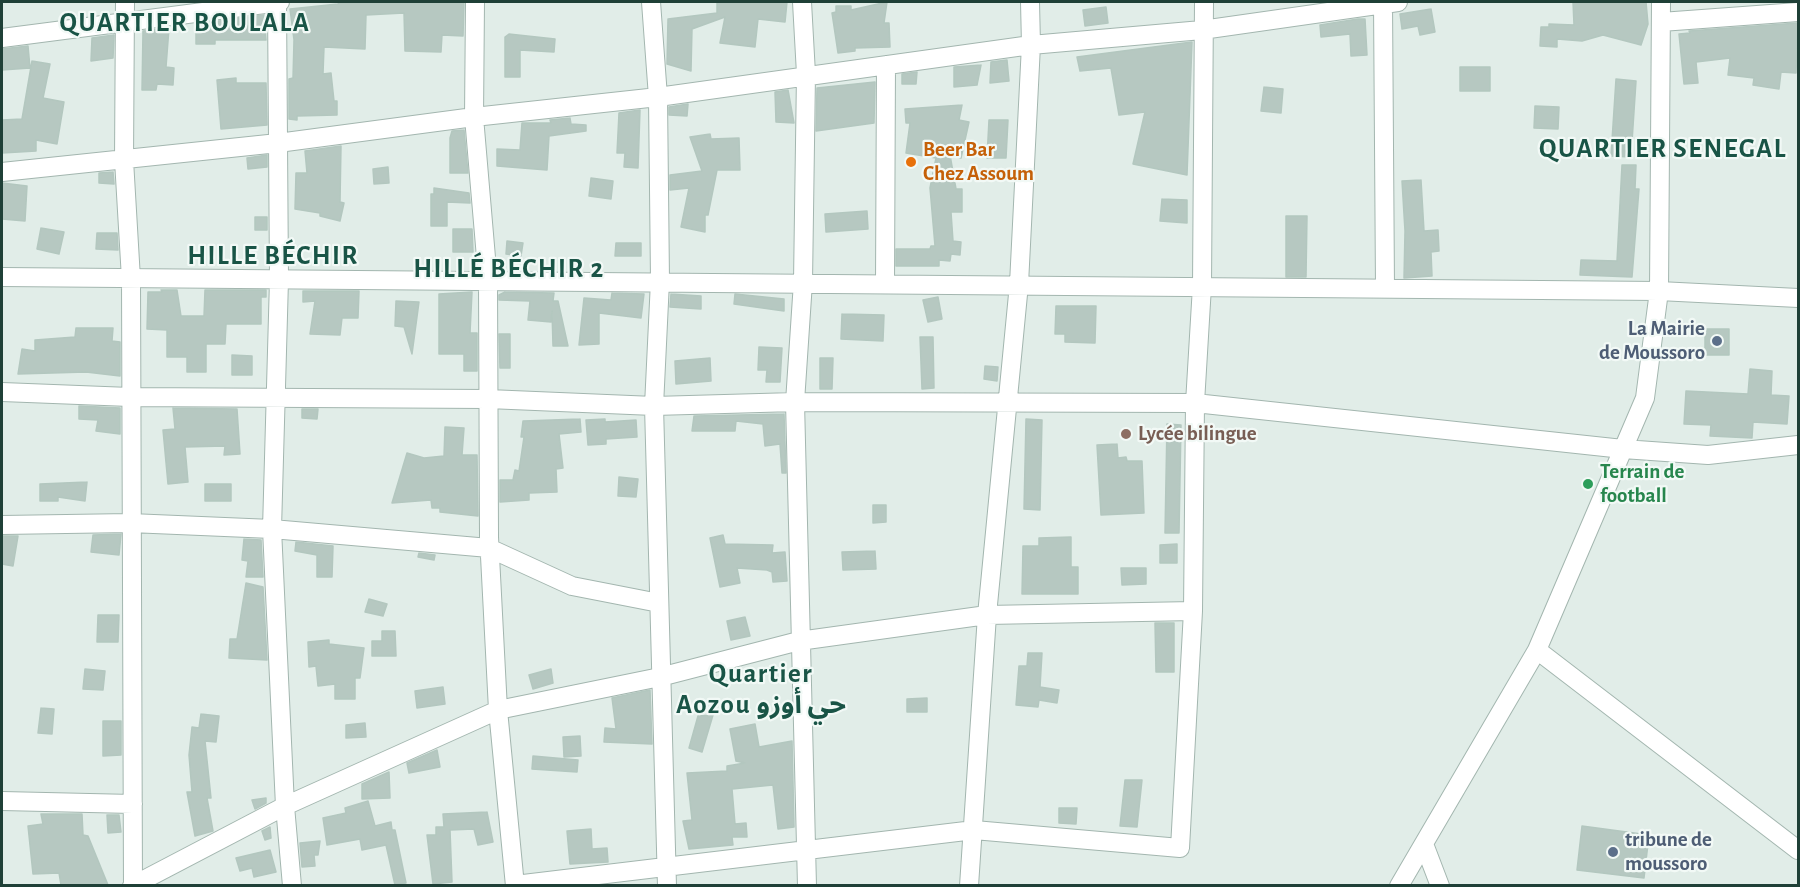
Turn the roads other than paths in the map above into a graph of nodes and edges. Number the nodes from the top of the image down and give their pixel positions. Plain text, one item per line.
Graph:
1 (125, 2) edge
2 (278, 2) edge
3 (475, 2) edge
4 (651, 2) edge
5 (802, 2) edge
6 (1030, 2) edge
7 (1204, 2) edge
8 (1388, 2) edge
9 (1661, 2) edge
10 (1798, 12) edge
11 (124, 22) junction
12 (1661, 22) junction
13 (1202, 30) junction
14 (2, 38) edge
15 (1031, 45) junction
16 (886, 64) junction
17 (806, 74) junction
18 (658, 97) junction
19 (474, 117) junction
20 (278, 143) junction
21 (124, 160) junction
22 (2, 172) edge
23 (2, 277) edge
24 (131, 279) junction
25 (279, 280) junction
26 (488, 281) junction
27 (660, 281) junction
28 (803, 282) junction
29 (885, 283) junction
30 (1019, 284) junction
31 (1202, 286) junction
32 (1386, 288) junction
33 (1659, 291) junction
34 (1798, 298) edge
35 (2, 392) edge
36 (130, 396) junction
37 (276, 398) junction
38 (488, 399) junction
39 (795, 402) junction
40 (1009, 403) junction
41 (1195, 403) junction
42 (654, 406) junction
43 (1798, 445) edge
44 (1623, 449) junction
45 (130, 523) junction
46 (2, 525) edge
47 (272, 530) junction
48 (489, 548) junction
49 (659, 603) junction
50 (1193, 611) junction
51 (987, 615) junction
52 (799, 641) junction
53 (1537, 650) junction
54 (660, 677) junction
55 (498, 710) junction
56 (2, 801) edge
57 (133, 804) junction
58 (285, 806) junction
59 (974, 830) junction
60 (1424, 844) junction
61 (1798, 850) edge
62 (807, 851) junction
63 (666, 867) junction
64 (132, 885) edge
65 (292, 885) edge
66 (515, 885) edge
67 (667, 885) edge
68 (807, 885) edge
69 (969, 885) edge
70 (1399, 885) edge
71 (1440, 885) edge

1 - 11 street
2 - 11 street
2 - 20 street
3 - 19 street
4 - 18 street
5 - 17 street
6 - 15 street
7 - 13 street
8 - 13 street
8 - 32 street
9 - 12 street
10 - 12 street
11 - 14 street
11 - 21 street
12 - 33 street
13 - 15 street
13 - 31 street
15 - 16 street
15 - 30 street
16 - 17 street
16 - 29 street
17 - 18 street
17 - 28 street
18 - 19 street
18 - 27 street
19 - 20 street
19 - 26 street
20 - 21 street
20 - 25 street
21 - 22 street
21 - 24 street
23 - 24 street
24 - 25 street
24 - 36 street
25 - 26 street
25 - 37 street
26 - 27 street
26 - 38 street
27 - 28 street
27 - 42 street
28 - 29 street
28 - 39 street
29 - 30 street
30 - 31 street
30 - 40 street
31 - 32 street
31 - 41 street
32 - 33 street
33 - 34 street
33 - 44 street
35 - 36 street
36 - 37 street
36 - 45 street
37 - 38 street
37 - 47 street
38 - 42 street
38 - 48 street
39 - 40 street
39 - 42 street
39 - 52 street
40 - 41 street
40 - 51 street
41 - 44 street
41 - 50 street
42 - 49 street
43 - 44 street
44 - 53 street
45 - 46 street
45 - 47 street
45 - 57 street
47 - 48 street
47 - 58 street
48 - 49 street
48 - 55 street
49 - 54 street
50 - 51 street
50 - 59 street
51 - 52 street
51 - 59 street
52 - 54 street
52 - 62 street
53 - 60 street
53 - 61 street
54 - 55 street
54 - 63 street
55 - 58 street
55 - 66 street
56 - 57 street
57 - 64 street
58 - 64 street
58 - 65 street
59 - 62 street
59 - 69 street
60 - 70 street
60 - 71 street
62 - 63 street
62 - 68 street
63 - 66 street
63 - 67 street

